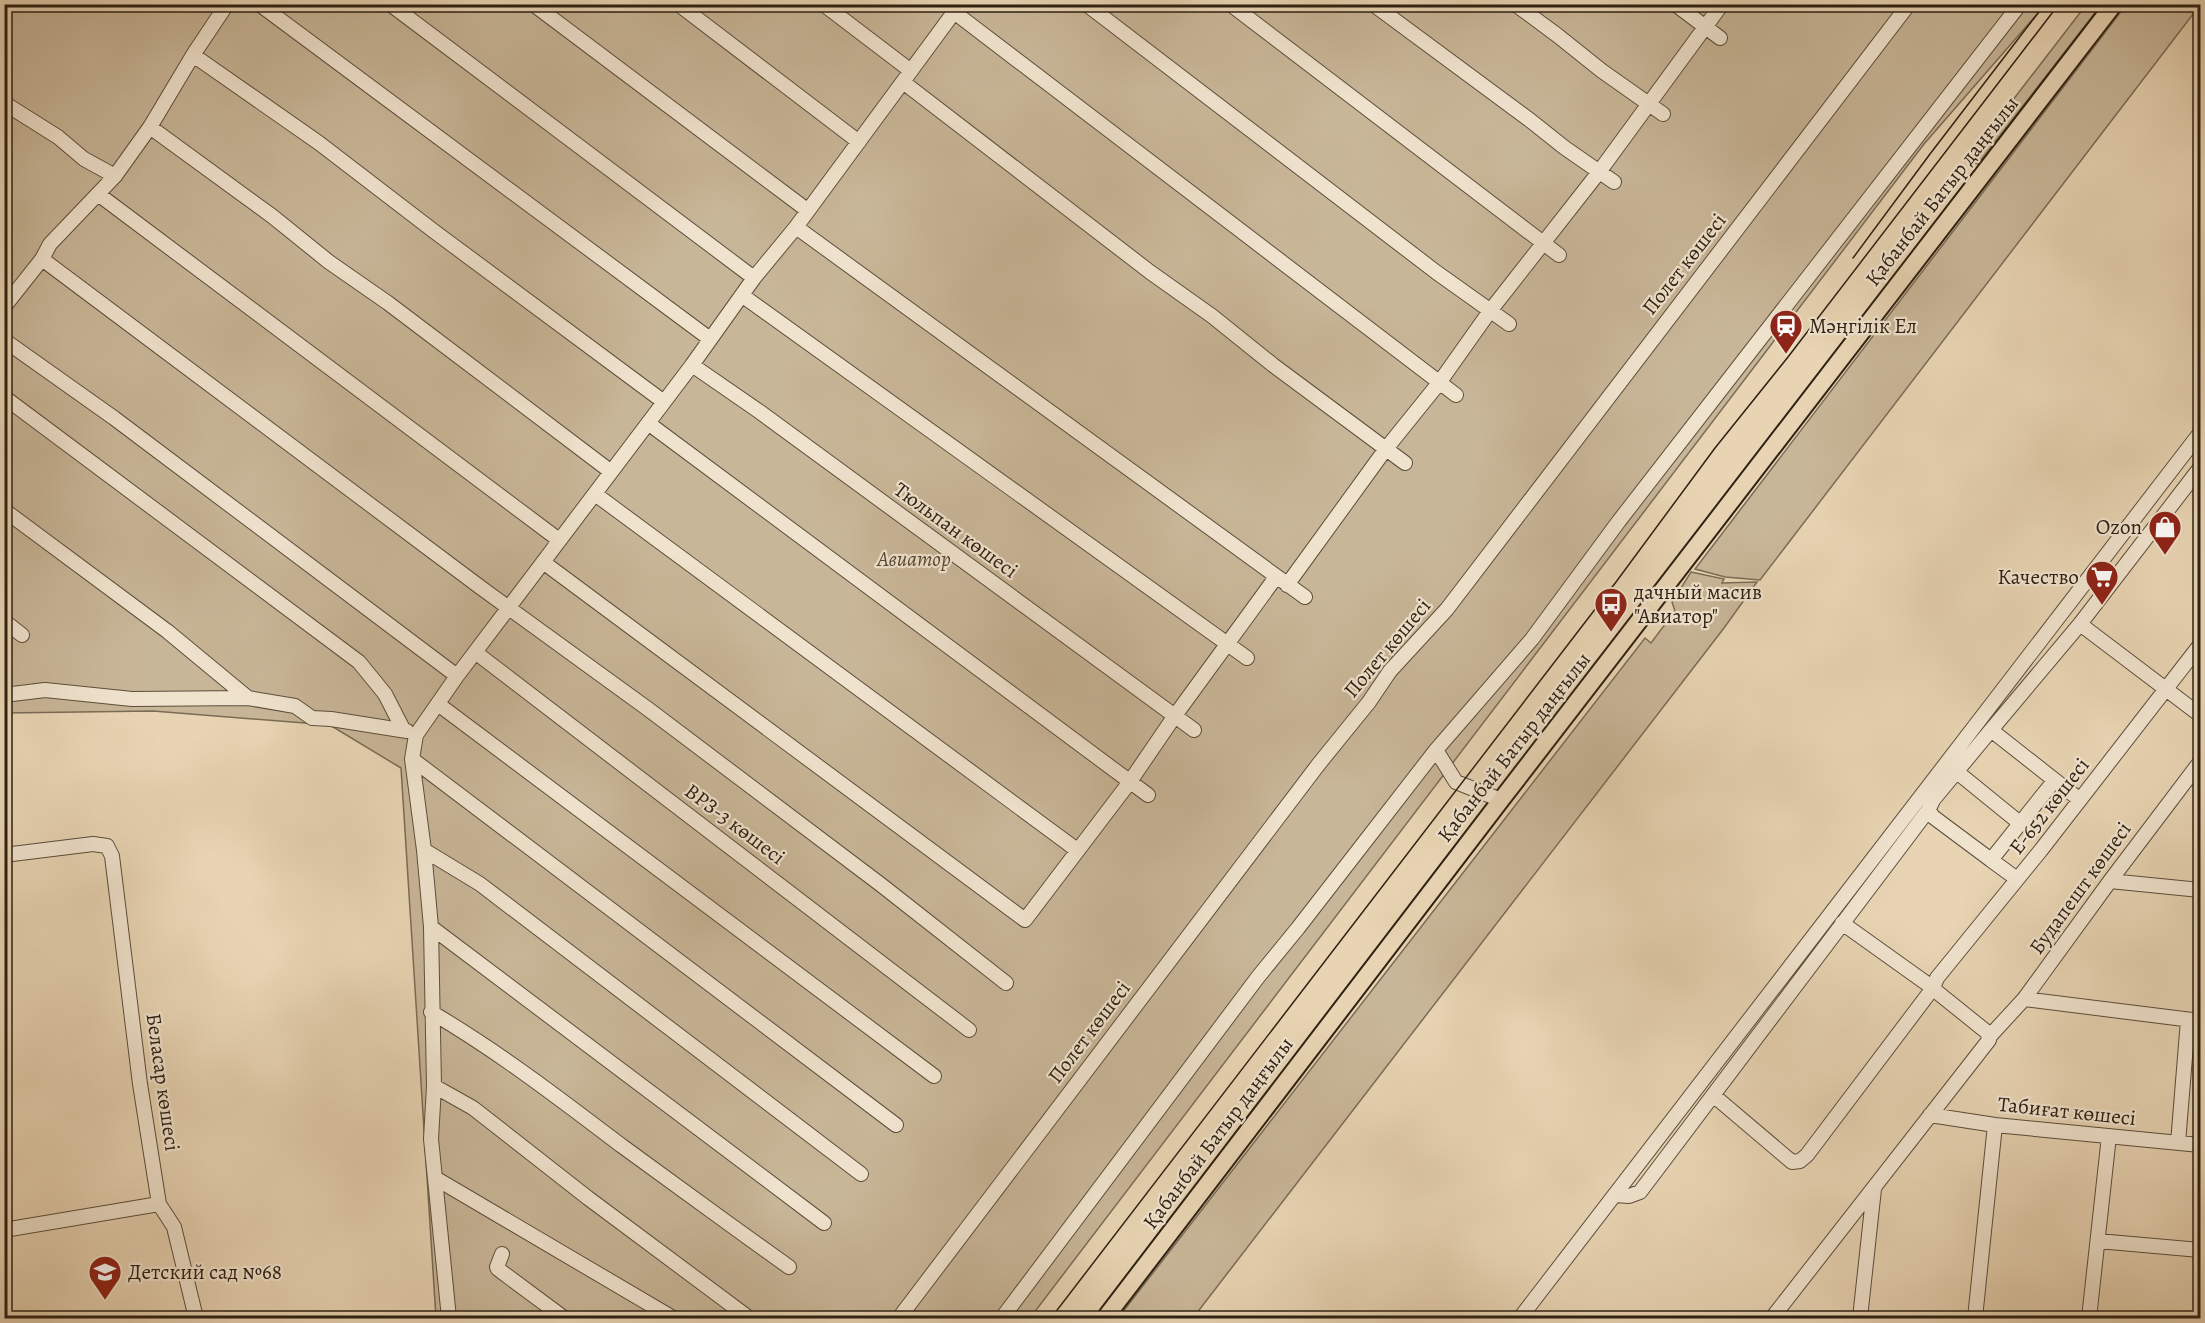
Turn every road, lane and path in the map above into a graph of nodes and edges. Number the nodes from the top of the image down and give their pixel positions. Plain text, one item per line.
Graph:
1 (227, 4) edge
2 (259, 4) edge
3 (390, 4) edge
4 (533, 4) edge
5 (678, 4) edge
6 (823, 4) edge
7 (1086, 4) edge
8 (1230, 4) edge
9 (1372, 4) edge
10 (1515, 4) edge
11 (1675, 4) edge
12 (1722, 4) edge
13 (1909, 4) edge
14 (2019, 4) edge
15 (2114, 4) edge
16 (957, 8) edge
17 (1705, 26) junction
18 (1720, 38) dead end
19 (194, 55) junction
20 (907, 77) junction
21 (1649, 102) junction
22 (4, 103) edge
23 (1663, 114) dead end
24 (150, 127) junction
25 (859, 142) junction
26 (1599, 172) junction
27 (116, 176) junction
28 (1614, 182) dead end
29 (98, 194) junction
30 (807, 210) junction
31 (796, 227) junction
32 (1543, 243) junction
33 (1559, 255) dead end
34 (42, 259) junction
35 (754, 279) junction
36 (743, 296) junction
37 (4, 307) edge
38 (1490, 311) junction
39 (1509, 324) dead end
40 (710, 339) junction
41 (4, 340) edge
42 (692, 365) junction
43 (1439, 382) junction
44 (1456, 395) dead end
45 (4, 397) edge
46 (664, 402) junction
47 (648, 423) junction
48 (2200, 433) edge
49 (1385, 450) junction
50 (1405, 463) dead end
51 (2200, 468) edge
52 (610, 471) junction
53 (595, 494) junction
54 (4, 510) edge
55 (559, 540) junction
56 (543, 561) junction
57 (1281, 581) junction
58 (1305, 597) dead end
59 (509, 608) junction
60 (4, 621) edge
61 (2080, 624) junction
62 (22, 635) dead end
63 (1226, 644) junction
64 (2200, 645) edge
65 (475, 652) junction
66 (1247, 658) dead end
67 (457, 676) junction
68 (2166, 689) junction
69 (4, 695) edge
70 (248, 698) junction
71 (438, 704) junction
72 (2200, 715) edge
73 (1174, 717) junction
74 (1194, 730) dead end
75 (1991, 730) junction
76 (409, 732) junction
77 (1436, 750) junction
78 (412, 759) junction
79 (2200, 762) edge
80 (1957, 772) junction
81 (2054, 781) junction
82 (1129, 783) junction
83 (1148, 795) dead end
84 (1501, 800) junction
85 (2080, 800) junction
86 (1929, 809) junction
87 (2021, 825) junction
88 (1077, 849) junction
89 (424, 850) junction
90 (4, 855) edge
91 (1991, 860) junction
92 (2017, 879) junction
93 (2110, 881) junction
94 (2200, 890) edge
95 (1842, 923) junction
96 (432, 927) junction
97 (1006, 983) dead end
98 (1935, 990) junction
99 (2024, 999) junction
100 (431, 1012) junction
101 (2194, 1021) edge
102 (969, 1030) dead end
103 (1990, 1036) junction
104 (934, 1076) dead end
105 (434, 1086) junction
106 (1713, 1095) junction
107 (1930, 1115) junction
108 (896, 1125) dead end
109 (1995, 1125) junction
110 (2109, 1136) junction
111 (2178, 1143) junction
112 (2200, 1145) edge
113 (861, 1174) dead end
114 (435, 1178) junction
115 (1874, 1189) junction
116 (1615, 1195) junction
117 (159, 1204) junction
118 (824, 1223) dead end
119 (4, 1230) edge
120 (2098, 1241) junction
121 (2200, 1250) edge
122 (502, 1254) dead end
123 (789, 1267) dead end
124 (196, 1318) edge
125 (448, 1318) edge
126 (564, 1318) edge
127 (674, 1318) edge
128 (749, 1318) edge
129 (899, 1318) edge
130 (1002, 1318) edge
131 (1105, 1318) edge
132 (1520, 1318) edge
133 (1772, 1318) edge
134 (1860, 1318) edge
135 (1975, 1318) edge
136 (2089, 1318) edge

1 - 19 street
2 - 40 street
3 - 35 street
4 - 30 street
5 - 25 street
6 - 20 street
7 - 38 street
8 - 32 street
9 - 26 street
10 - 21 street
11 - 17 street
12 - 17 street
13 - 129 street, Полет көшесі
14 - 77 street
15 - 84 main road, Қабанбай Батыр даңғылы
16 - 20 street
16 - 43 street
17 - 18 street
17 - 21 street
19 - 24 street
19 - 46 street
20 - 25 street
20 - 49 street
21 - 23 street
21 - 26 street
22 - 27 street
24 - 27 street
24 - 52 street
25 - 30 street
26 - 28 street
26 - 32 street
27 - 29 street
29 - 34 street
29 - 55 street
30 - 31 street
31 - 35 street
31 - 57 street
32 - 33 street
32 - 38 street
34 - 37 street
34 - 59 street
35 - 36 street
36 - 40 street
36 - 63 street
38 - 39 street
38 - 43 street
40 - 42 street
41 - 67 street
42 - 46 street
42 - 73 street, Тюльпан көшесі
43 - 44 street
43 - 49 street
45 - 76 street
46 - 47 street
47 - 52 street
47 - 82 street
48 - 116 street
49 - 50 street
49 - 57 street
51 - 61 street
52 - 53 street
53 - 55 street
53 - 88 street
54 - 70 street
55 - 56 street
56 - 59 street
56 - 88 street
57 - 58 street
57 - 63 street
59 - 65 street
59 - 97 street
60 - 62 street
61 - 68 street
61 - 75 street
63 - 66 street
63 - 73 street
64 - 68 street, Е-652 көшесі
65 - 67 street
65 - 102 street, ВРЗ-3 көшесі
67 - 71 street
68 - 72 street
68 - 85 street, Е-652 көшесі
69 - 70 street
70 - 76 street
71 - 76 street
71 - 104 street
73 - 74 street, Тюльпан көшесі
73 - 82 street
75 - 80 street
75 - 81 street
76 - 78 street
77 - 84 street
77 - 130 street
78 - 89 street
78 - 108 street
79 - 93 street, Будапешт көшесі
80 - 86 street
80 - 87 street
81 - 85 street
81 - 87 street
82 - 83 street
82 - 88 street
84 - 131 main road, Қабанбай Батыр даңғылы
85 - 92 street, Е-652 көшесі
86 - 91 street
86 - 95 street
87 - 91 street
89 - 96 street
89 - 113 street
90 - 117 street, Беласар көшесі
91 - 92 street
92 - 98 street, Е-652 көшесі
93 - 94 street
93 - 99 street, Будапешт көшесі
95 - 98 street
95 - 106 street
96 - 100 street
96 - 118 street
98 - 103 street
98 - 106 street, Е-652 көшесі
99 - 101 street
99 - 103 street, Будапешт көшесі
100 - 105 street
100 - 123 street
101 - 111 street
103 - 107 street, Будапешт көшесі
105 - 114 street
105 - 128 street
106 - 116 street
107 - 109 street, Табиғат көшесі
107 - 115 street, Будапешт көшесі
109 - 110 street, Табиғат көшесі
109 - 135 street
110 - 111 street, Табиғат көшесі
110 - 120 street
111 - 112 street, Табиғат көшесі
114 - 125 street
114 - 127 street
115 - 133 street, Будапешт көшесі
115 - 134 street
116 - 132 street
117 - 119 street
117 - 124 street, Беласар көшесі
120 - 121 street
120 - 136 street
122 - 126 street

